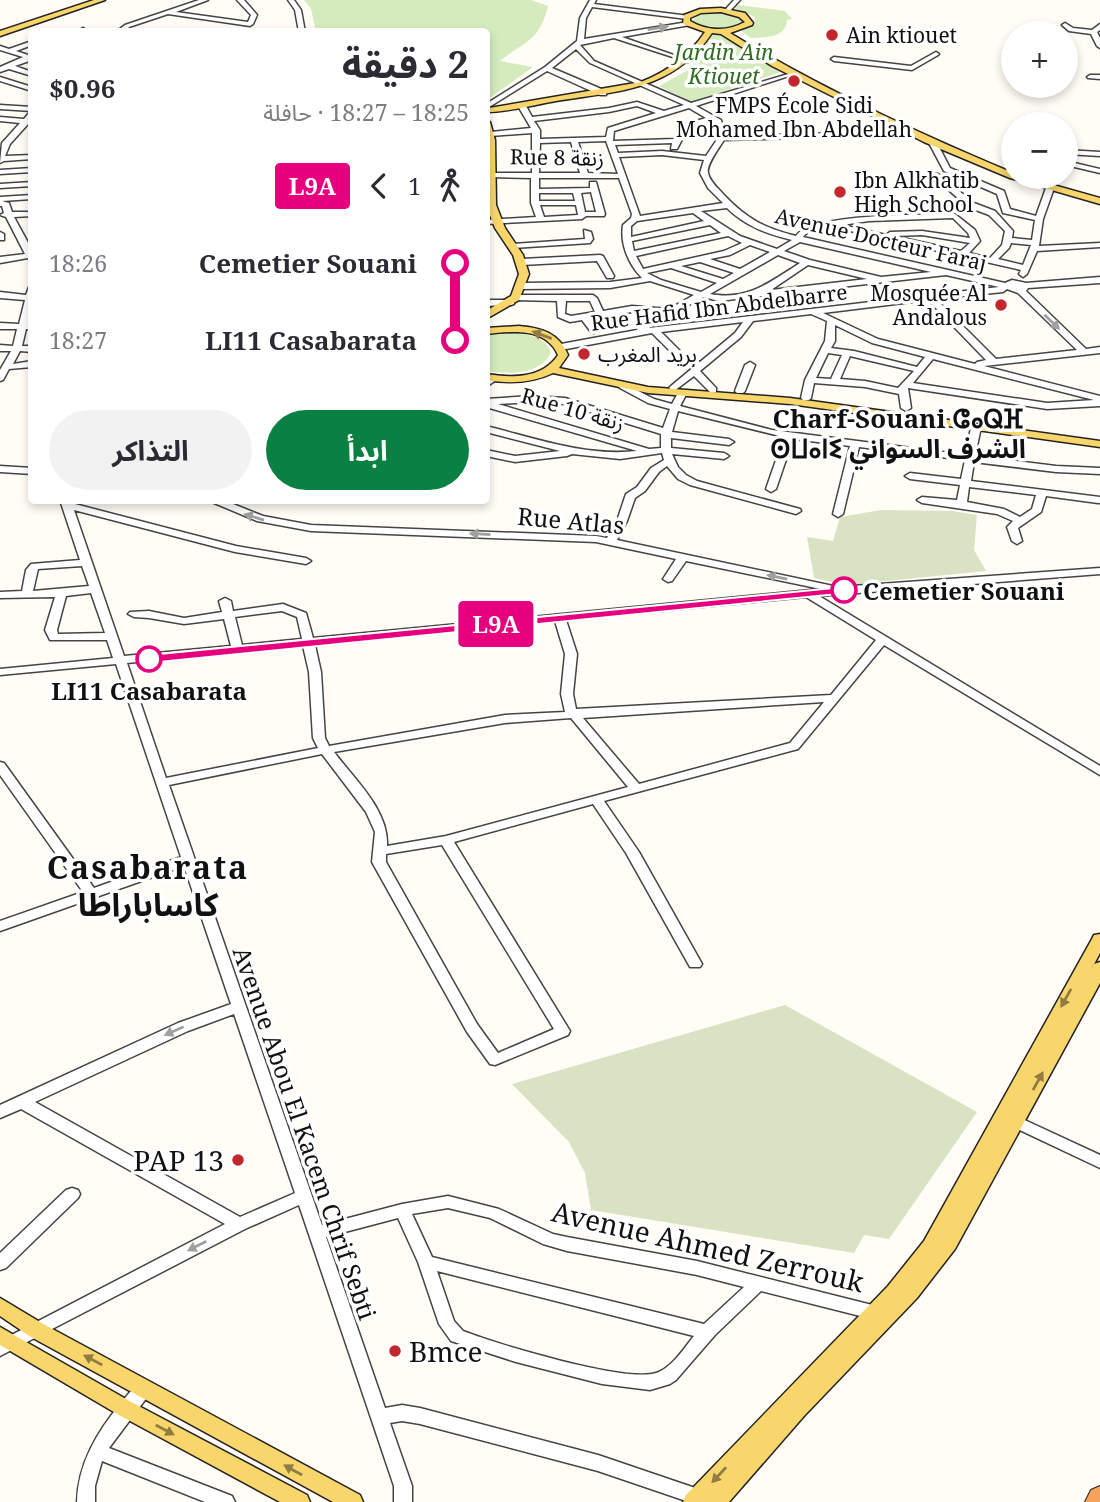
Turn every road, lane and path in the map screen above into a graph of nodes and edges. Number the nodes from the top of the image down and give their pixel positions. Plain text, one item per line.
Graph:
1 (101, 0) edge
2 (205, 0) edge
3 (240, 0) edge
4 (291, 0) edge
5 (692, 0) edge
6 (697, 0) edge
7 (737, 0) edge
8 (635, 1) edge
9 (591, 2) edge
10 (713, 10) junction
11 (643, 11) junction
12 (700, 11) junction
13 (727, 11) junction
14 (170, 13) junction
15 (688, 20) junction
16 (1100, 26) edge
17 (124, 28) edge
18 (301, 28) edge
19 (734, 30) junction
20 (710, 31) junction
21 (722, 31) junction
22 (1078, 31) edge
23 (1, 33) edge
24 (612, 36) junction
25 (1097, 39) edge
26 (578, 43) junction
27 (28, 44) edge
28 (0, 48) edge
29 (9, 51) junction
30 (936, 54) dead end
31 (28, 56) edge
32 (28, 58) edge
33 (834, 59) dead end
34 (0, 61) edge
35 (686, 61) junction
36 (7, 67) edge
37 (547, 68) junction
38 (28, 73) edge
39 (793, 73) junction
40 (1100, 77) edge
41 (1090, 78) dead end
42 (0, 79) edge
43 (643, 84) junction
44 (28, 88) edge
45 (603, 93) junction
46 (690, 105) junction
47 (522, 106) junction
48 (0, 107) edge
49 (490, 108) edge
50 (28, 109) edge
51 (490, 110) edge
52 (666, 114) junction
53 (713, 118) junction
54 (0, 119) edge
55 (28, 119) edge
56 (530, 119) junction
57 (28, 120) edge
58 (490, 129) edge
59 (536, 131) junction
60 (0, 132) edge
61 (14, 132) junction
62 (845, 135) dead end
63 (610, 137) junction
64 (722, 138) junction
65 (574, 140) junction
66 (537, 141) junction
67 (676, 141) junction
68 (933, 143) junction
69 (1078, 153) edge
70 (673, 154) junction
71 (1100, 154) edge
72 (615, 155) junction
73 (28, 157) edge
74 (0, 159) edge
75 (710, 159) junction
76 (1078, 166) edge
77 (490, 169) edge
78 (1001, 169) edge
79 (28, 170) edge
80 (1001, 170) edge
81 (1100, 171) edge
82 (0, 172) edge
83 (622, 174) junction
84 (536, 176) junction
85 (587, 176) junction
86 (938, 176) dead end
87 (28, 184) edge
88 (0, 186) edge
89 (1047, 189) edge
90 (1067, 189) edge
91 (535, 191) junction
92 (577, 191) junction
93 (595, 191) junction
94 (28, 198) edge
95 (1097, 199) edge
96 (0, 201) edge
97 (535, 203) junction
98 (580, 203) junction
99 (728, 205) junction
100 (694, 210) junction
101 (28, 214) edge
102 (582, 214) junction
103 (4, 215) edge
104 (948, 216) joint
105 (540, 218) junction
106 (635, 219) junction
107 (1039, 219) junction
108 (491, 222) edge
109 (712, 222) junction
110 (826, 223) junction
111 (681, 229) junction
112 (587, 232) dead end
113 (728, 234) junction
114 (877, 236) junction
115 (626, 240) junction
116 (797, 240) junction
117 (1009, 240) junction
118 (696, 241) junction
119 (976, 241) junction
120 (750, 242) junction
121 (684, 244) junction
122 (1100, 245) edge
123 (513, 246) junction
124 (1034, 246) junction
125 (940, 250) junction
126 (28, 251) edge
127 (776, 252) junction
128 (633, 254) junction
129 (962, 255) junction
130 (28, 256) edge
131 (701, 258) junction
132 (0, 260) edge
133 (992, 261) junction
134 (522, 262) junction
135 (807, 262) junction
136 (670, 265) junction
137 (922, 267) junction
138 (1025, 268) junction
139 (841, 271) junction
140 (641, 272) junction
141 (740, 272) junction
142 (950, 272) junction
143 (610, 276) dead end
144 (649, 279) junction
145 (1100, 280) edge
146 (884, 281) junction
147 (724, 282) junction
148 (521, 286) junction
149 (1006, 287) junction
150 (1023, 287) junction
151 (813, 289) junction
152 (762, 294) junction
153 (0, 295) edge
154 (28, 295) edge
155 (702, 295) junction
156 (562, 298) junction
157 (931, 299) junction
158 (898, 302) junction
159 (490, 304) edge
160 (513, 307) junction
161 (671, 312) junction
162 (814, 312) junction
163 (490, 315) edge
164 (601, 315) junction
165 (782, 315) junction
166 (585, 318) junction
167 (750, 319) junction
168 (831, 321) junction
169 (0, 326) edge
170 (690, 326) junction
171 (27, 327) edge
172 (511, 329) junction
173 (594, 330) dead end
174 (654, 330) junction
175 (490, 331) edge
176 (631, 334) junction
177 (561, 347) junction
178 (0, 348) edge
179 (17, 348) junction
180 (28, 349) edge
181 (825, 350) junction
182 (1100, 350) edge
183 (1084, 352) junction
184 (847, 353) junction
185 (931, 356) junction
186 (994, 363) junction
187 (28, 364) edge
188 (750, 365) dead end
189 (969, 365) junction
190 (556, 366) junction
191 (7, 367) junction
192 (699, 369) junction
193 (920, 370) junction
194 (863, 377) dead end
195 (0, 378) edge
196 (490, 380) edge
197 (810, 380) junction
198 (835, 382) junction
199 (623, 386) junction
200 (905, 388) junction
201 (678, 390) junction
202 (713, 390) junction
203 (740, 391) junction
204 (806, 398) junction
205 (1100, 401) edge
206 (490, 403) edge
207 (490, 404) edge
208 (674, 408) junction
209 (906, 408) dead end
210 (976, 427) junction
211 (490, 430) edge
212 (666, 433) junction
213 (789, 436) junction
214 (1100, 438) edge
215 (729, 442) dead end
216 (1100, 444) edge
217 (855, 445) junction
218 (666, 450) junction
219 (648, 451) junction
220 (574, 452) junction
221 (490, 454) edge
222 (724, 456) dead end
223 (970, 458) junction
224 (668, 461) junction
225 (1056, 468) junction
226 (0, 469) edge
227 (28, 471) edge
228 (1100, 471) edge
229 (911, 476) dead end
230 (964, 483) junction
231 (771, 489) dead end
232 (1047, 493) junction
233 (922, 500) dead end
234 (1098, 500) edge
235 (66, 504) edge
236 (70, 504) edge
237 (222, 504) edge
238 (961, 504) junction
239 (796, 511) dead end
240 (838, 514) dead end
241 (1021, 521) junction
242 (611, 541) junction
243 (1017, 541) dead end
244 (683, 557) junction
245 (306, 561) dead end
246 (86, 563) junction
247 (1100, 571) edge
248 (667, 579) dead end
249 (95, 589) junction
250 (844, 590) junction
251 (61, 593) junction
252 (27, 594) junction
253 (809, 594) junction
254 (0, 595) edge
255 (225, 601) dead end
256 (134, 614) dead end
257 (231, 615) junction
258 (560, 618) junction
259 (111, 636) junction
260 (884, 638) junction
261 (310, 642) junction
262 (237, 649) junction
263 (119, 662) junction
264 (0, 672) edge
265 (833, 698) junction
266 (574, 715) junction
267 (326, 751) junction
268 (0, 766) edge
269 (1100, 771) edge
270 (4, 779) edge
271 (161, 783) junction
272 (636, 788) junction
273 (597, 800) junction
274 (446, 840) junction
275 (380, 851) junction
276 (187, 860) junction
277 (91, 893) junction
278 (0, 926) edge
279 (1100, 939) edge
280 (695, 964) dead end
281 (1100, 968) edge
282 (238, 1007) junction
283 (22, 1101) junction
284 (0, 1112) edge
285 (1016, 1122) junction
286 (1100, 1162) edge
287 (72, 1195) dead end
288 (303, 1196) junction
289 (402, 1210) junction
290 (239, 1224) junction
291 (316, 1233) junction
292 (426, 1262) junction
293 (0, 1263) edge
294 (759, 1283) junction
295 (0, 1306) edge
296 (881, 1315) junction
297 (38, 1331) junction
298 (708, 1332) junction
299 (4, 1342) edge
300 (145, 1388) junction
301 (126, 1409) junction
302 (379, 1417) junction
303 (99, 1452) junction
304 (702, 1500) edge
305 (86, 1502) edge
306 (226, 1502) edge
307 (300, 1502) edge
308 (353, 1502) edge
309 (403, 1502) edge

1 - 23 main road
2 - 14 street
3 - 14 street
4 - 18 street
5 - 12 main road
6 - 10 main road
7 - 13 street
8 - 11 street
9 - 11 street
9 - 26 street
10 - 12 main road
10 - 13 main road
11 - 15 street
12 - 15 main road
13 - 19 main road
14 - 17 street
15 - 20 main road
24 -> 15 street
16 - 25 street
19 - 21 main road
19 - 78 main road
20 - 21 main road
20 - 35 main road
21 - 39 main road
22 - 25 street
24 - 26 street
24 - 35 street
26 - 37 street
26 - 43 street
27 - 29 street
28 - 29 street
29 - 31 street
30 - 33 street
32 - 36 street
34 - 36 street
35 - 43 main road
36 - 38 street
37 - 45 street
37 - 49 street
39 - 46 street
39 - 68 main road
40 - 41 street
42 - 44 street
43 - 45 main road
43 - 46 street
45 - 47 main road
46 - 52 street
46 - 53 street
47 - 51 main road
47 - 56 street
48 - 50 street
52 - 56 street
52 - 63 street
53 - 64 street
53 - 67 street
54 - 55 street
56 - 59 street
57 - 61 street
58 - 59 street
59 - 66 street
60 - 61 street
61 - 74 street
62 - 64 street
63 - 65 street
63 - 67 street
63 - 72 street
64 - 75 street
65 - 66 street
65 - 85 street
66 - 84 street
67 - 70 street
68 - 80 main road
68 - 107 street
69 - 71 street
70 - 72 street
70 - 75 street
72 - 83 street
73 - 74 street
75 - 99 street, Avenue Docteur Faraj
76 - 81 street
77 - 84 street, Rue 8 زنقة
77 - 108 main road
79 - 82 street
83 - 85 street, Rue 8 زنقة
83 - 106 street
84 - 85 street, Rue 8 زنقة
84 - 91 street
85 - 93 street
86 - 117 street
87 - 88 street
89 - 107 street
90 - 95 main road
91 - 92 street
91 - 97 street
92 - 93 street
92 - 98 street
93 - 102 street
94 - 96 street
96 - 103 street
97 - 98 street
97 - 105 street
98 - 102 street
99 - 100 street
99 - 116 street, Avenue Docteur Faraj
100 - 106 street
100 - 109 street
101 - 103 street
102 - 105 street
103 - 126 street
104 - 110 street
104 - 119 street
105 - 108 street
106 - 115 street
107 - 124 street
108 - 123 main road
109 - 111 street
109 - 113 street
110 - 114 street
110 - 116 street
111 - 115 street
111 - 118 street
112 - 123 street
113 - 118 street
113 - 120 street
114 - 119 street
114 - 125 street
115 - 128 street
116 - 127 street
116 - 137 street, Avenue Docteur Faraj
117 - 124 street
117 - 133 street
118 - 121 street
119 - 129 street
120 - 127 street
120 - 131 street
121 - 128 street
121 - 131 street
122 - 124 street
123 - 134 main road
124 - 138 street
125 - 129 street
125 - 137 street
127 - 135 street
127 - 141 street
128 - 140 street
129 - 133 street
130 - 132 street
131 - 136 street
131 - 141 street
133 - 138 street
134 - 143 street
134 - 148 main road
135 - 139 street
135 - 152 street
136 - 140 street
136 - 147 street
137 - 142 street, Avenue Docteur Faraj
138 - 150 street
139 - 146 street
139 - 151 street
140 - 144 street
141 - 147 street
142 - 146 street
142 - 149 street, Avenue Docteur Faraj
144 - 148 street
144 - 155 street
145 - 150 street, Rue Hafid Ibn Abdelbarre
146 - 151 street
146 - 158 street
147 - 155 street
148 - 160 main road
149 - 150 street, Rue Hafid Ibn Abdelbarre
149 - 157 street, Rue Hafid Ibn Abdelbarre
150 -> 183 street
151 - 152 street
152 - 155 street
152 - 165 street
153 - 154 street
155 - 161 street
156 - 160 street
156 - 164 street
156 - 166 street
157 - 158 street, Rue Hafid Ibn Abdelbarre
157 - 186 street
158 - 162 street, Rue Hafid Ibn Abdelbarre
159 - 160 street
160 - 163 main road
160 - 172 main road
161 - 164 street
161 - 170 street
161 - 176 street
162 - 165 street, Rue Hafid Ibn Abdelbarre
162 - 168 street
164 - 166 street
165 - 167 street, Rue Hafid Ibn Abdelbarre
166 - 173 street
167 - 170 street, Rue Hafid Ibn Abdelbarre
167 - 192 street
168 - 181 street
168 - 185 street
169 - 171 street
170 - 174 street, Rue Hafid Ibn Abdelbarre
171 - 179 street
172 - 175 main road
177 -> 172 main road
174 - 176 street, Rue Hafid Ibn Abdelbarre
174 - 192 street
176 - 177 street, Rue Hafid Ibn Abdelbarre
177 - 190 main road
178 - 179 street
179 - 180 street
179 - 191 street
181 - 184 street
181 - 197 street
182 - 183 street
183 - 186 street
184 - 193 street
184 - 198 street
185 - 189 street
185 - 193 street
186 - 189 street
187 - 191 street
188 - 203 street
189 - 205 street
190 - 196 main road
190 - 199 main road
190 - 201 main road
191 - 195 street
192 - 201 street
192 - 202 street
193 - 200 street
194 - 200 street
197 - 198 street
197 - 204 street
198 - 200 street
199 - 201 main road
199 - 208 street
200 - 205 street
200 - 209 street
201 - 202 main road
201 - 208 street
201 - 210 main road
202 - 203 main road
203 - 204 main road
204 - 214 main road
206 - 212 street, Rue 10 زنقة
207 - 219 street, Rue 10 زنقة
208 - 212 street
208 - 213 street
210 - 216 main road
210 - 223 street
211 - 220 street
212 - 215 street, Rue 10 زنقة
212 - 218 street
213 - 217 street
213 - 231 street
217 - 223 street
217 - 240 street
218 - 219 street
218 - 222 street
218 - 224 street
219 - 220 street
220 - 221 street
223 - 225 street
223 - 230 street
224 - 239 street
224 - 242 street
225 - 228 street
225 - 232 street
226 - 227 street
229 - 230 street
230 - 232 street
230 - 238 street
232 - 234 street
232 - 241 street
233 - 238 street
235 - 246 street, Avenue Abou El Kacem Chrif Sebti
236 - 245 street
242 -> 237 street, Rue Atlas
238 - 241 street
241 - 243 street
242 - 244 street, Rue Atlas
244 - 248 street
250 -> 244 street, Rue Atlas
246 - 249 street, Avenue Abou El Kacem Chrif Sebti
246 - 252 street
247 - 250 street
249 - 251 street
249 - 259 street, Avenue Abou El Kacem Chrif Sebti
250 - 253 street
251 - 252 street
251 - 259 street
252 - 254 street
253 - 258 street
253 - 260 street
255 - 257 street
256 - 257 street
257 - 261 street
257 - 262 street
258 - 261 street
258 - 266 street
259 - 263 street, Avenue Abou El Kacem Chrif Sebti
260 - 265 street
260 - 269 street
261 - 262 street
261 - 267 street
262 - 263 street
263 - 264 street
263 - 271 street, Avenue Abou El Kacem Chrif Sebti
265 - 266 street
265 - 272 street
266 - 267 street
266 - 272 street
267 - 271 street
267 - 275 street
268 - 270 street
270 - 277 street
271 - 276 street, Avenue Abou El Kacem Chrif Sebti
272 - 273 street
273 - 274 street
273 - 280 street
274 - 275 street
274 - 275 street
276 - 277 street
276 - 282 street, Avenue Abou El Kacem Chrif Sebti
277 - 278 street
279 -> 296 main road
285 -> 281 main road
282 -> 283 street
282 - 288 street, Avenue Abou El Kacem Chrif Sebti
283 - 284 street
283 - 290 street
285 - 286 street
285 - 296 main road
287 - 293 street
288 - 290 street
288 - 291 street, Avenue Abou El Kacem Chrif Sebti
289 - 291 street, Avenue Ahmed Zerrouk
289 - 292 street
289 - 294 street, Avenue Ahmed Zerrouk
290 -> 297 street
291 - 302 street, Avenue Abou El Kacem Chrif Sebti
292 - 298 street
292 - 298 street
294 - 296 street, Avenue Ahmed Zerrouk
294 - 298 street
295 - 297 main road
296 - 304 main road
297 - 299 street
300 -> 297 main road
299 - 301 main road
300 - 301 street
308 -> 300 main road
301 - 303 street
301 -> 307 main road
302 - 304 street
302 - 309 street, Avenue Abou El Kacem Chrif Sebti
303 - 305 street
303 - 306 street

